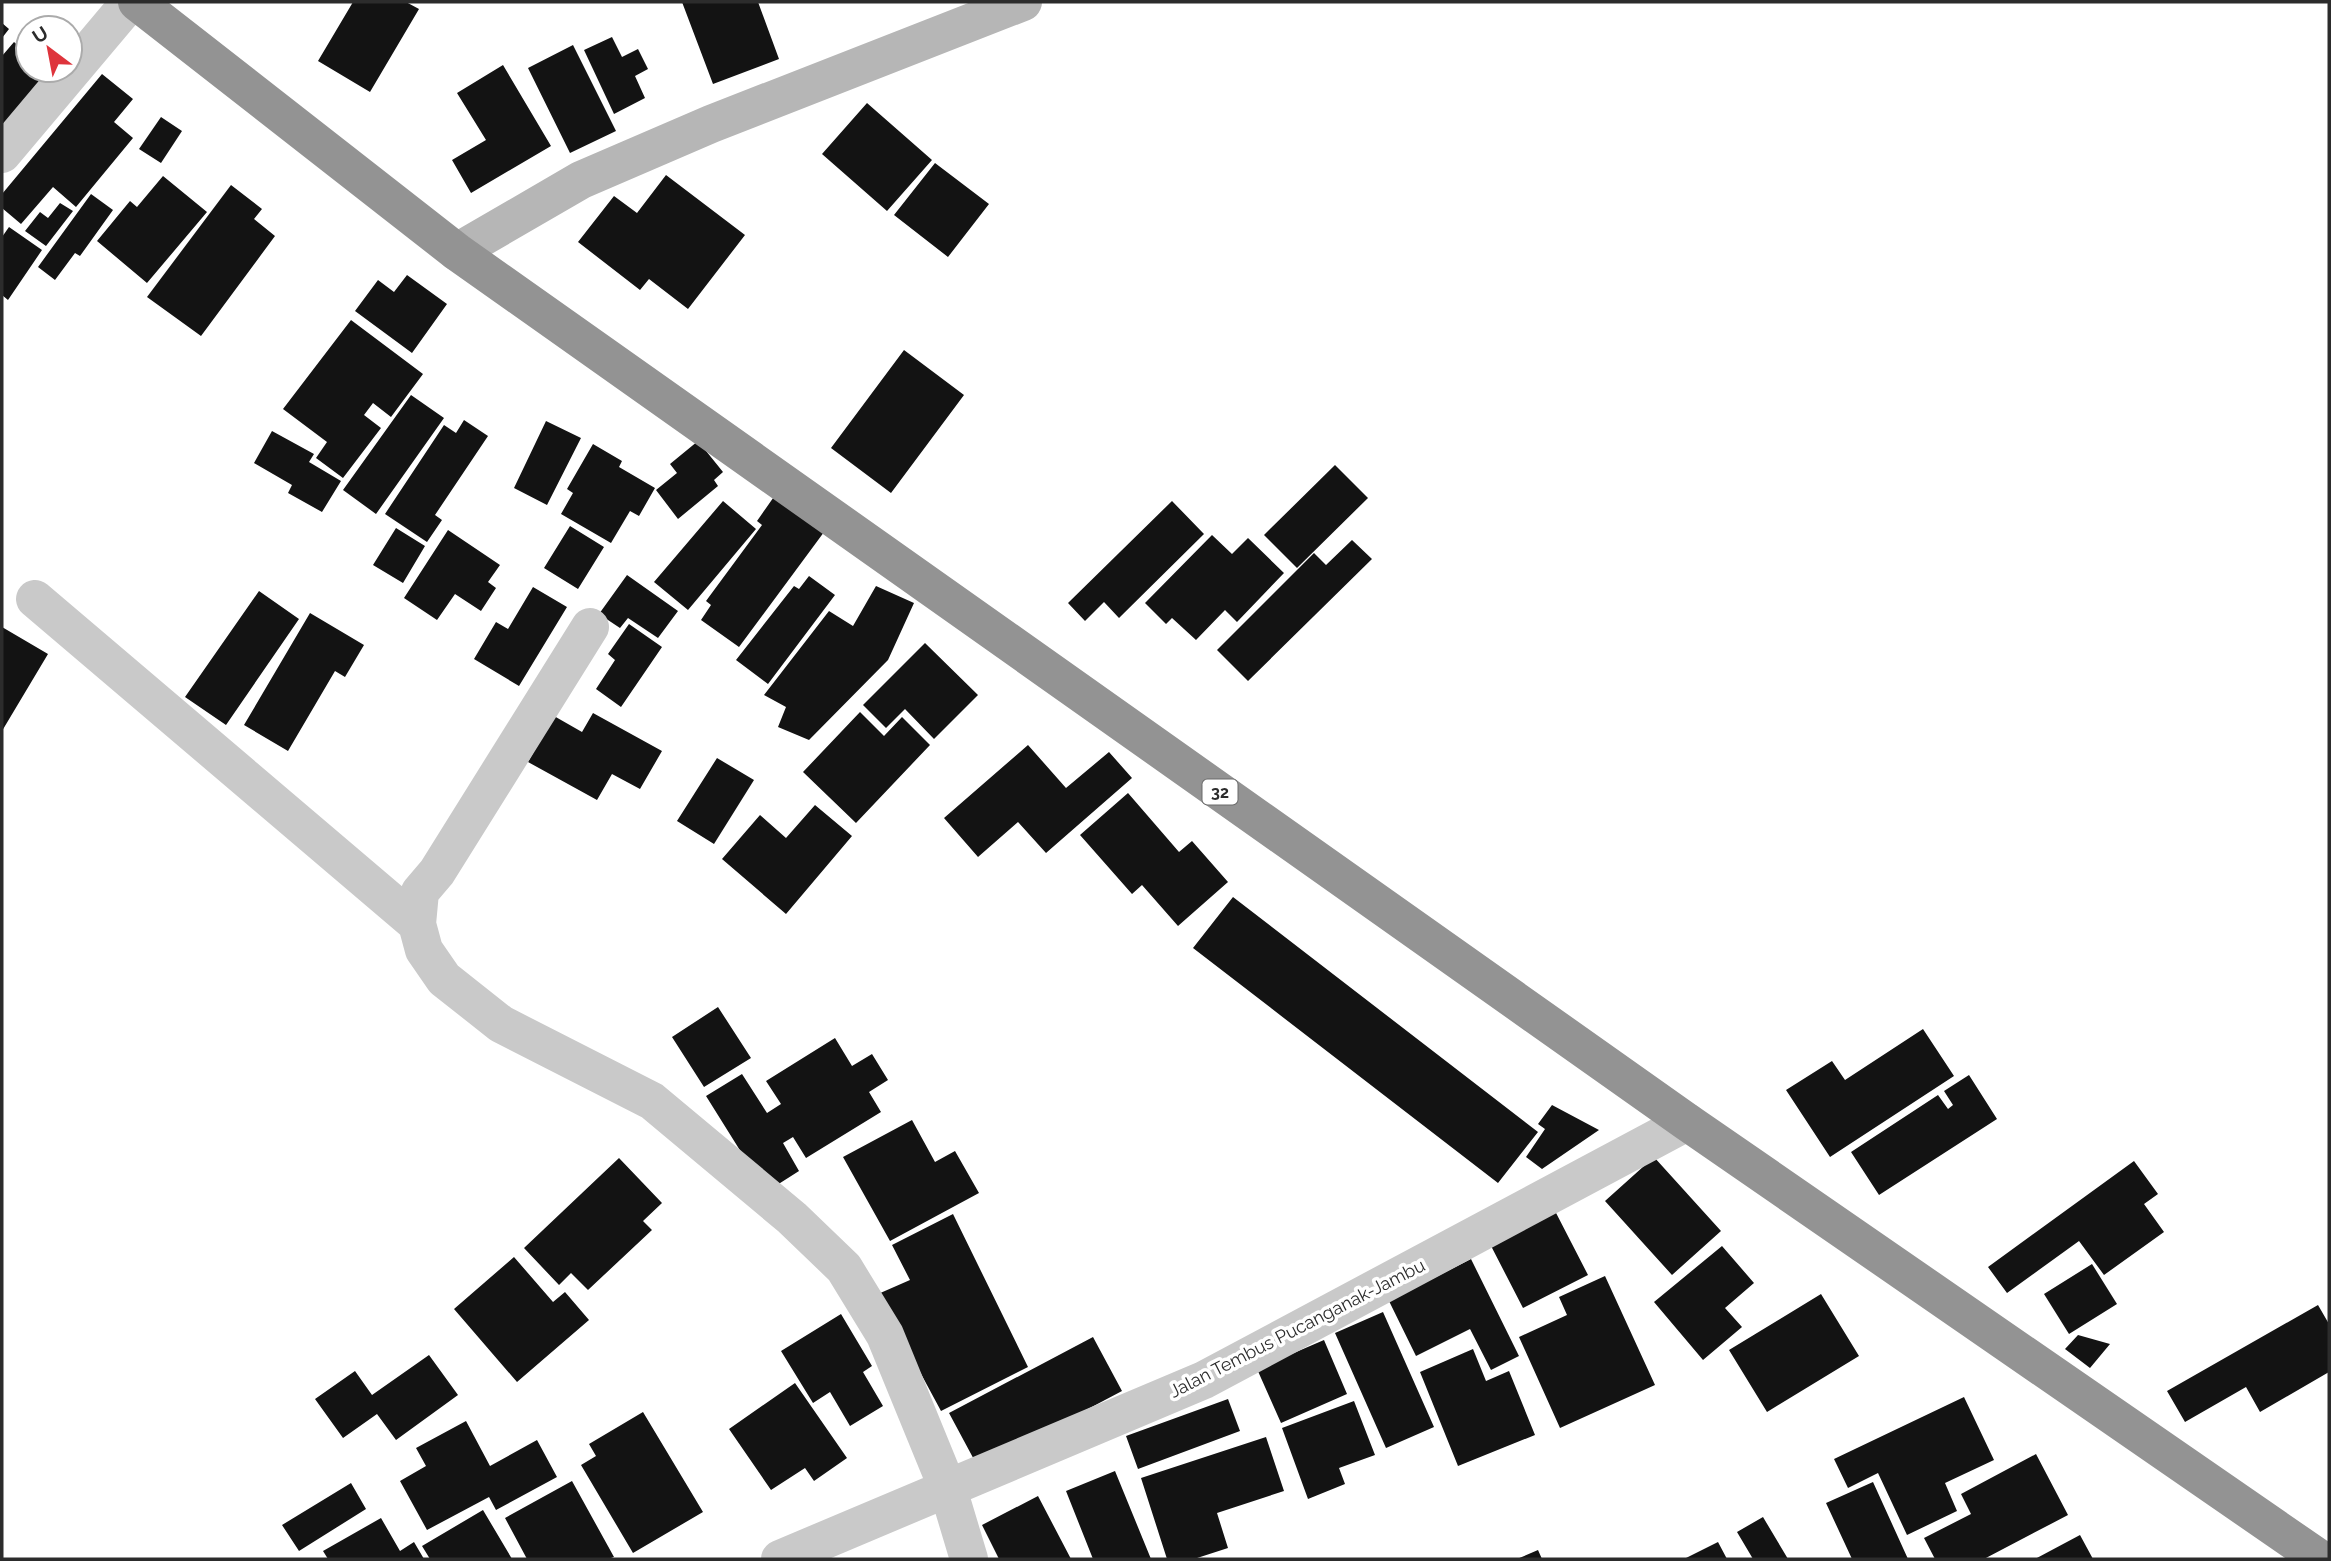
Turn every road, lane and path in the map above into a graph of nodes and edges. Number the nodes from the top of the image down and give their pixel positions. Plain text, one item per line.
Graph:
1 (130, 2) edge
2 (137, 2) edge
3 (1023, 2) edge
4 (2, 154) edge
5 (457, 252) junction
6 (35, 599) dead end
7 (590, 627) dead end
8 (417, 925) junction
9 (1687, 1122) junction
10 (947, 1489) junction
11 (780, 1559) edge
12 (969, 1559) edge
13 (2319, 1559) edge

1 - 4 street
2 - 5 highway, 32
3 - 5 street
5 - 9 highway, 32
6 - 8 street
7 - 8 street
8 - 10 street
9 - 10 street, Jalan Tembus Pucanganak-Jambu
9 - 13 highway, 32
10 - 11 street, Jalan Tembus Pucanganak-Jambu
10 - 12 street

